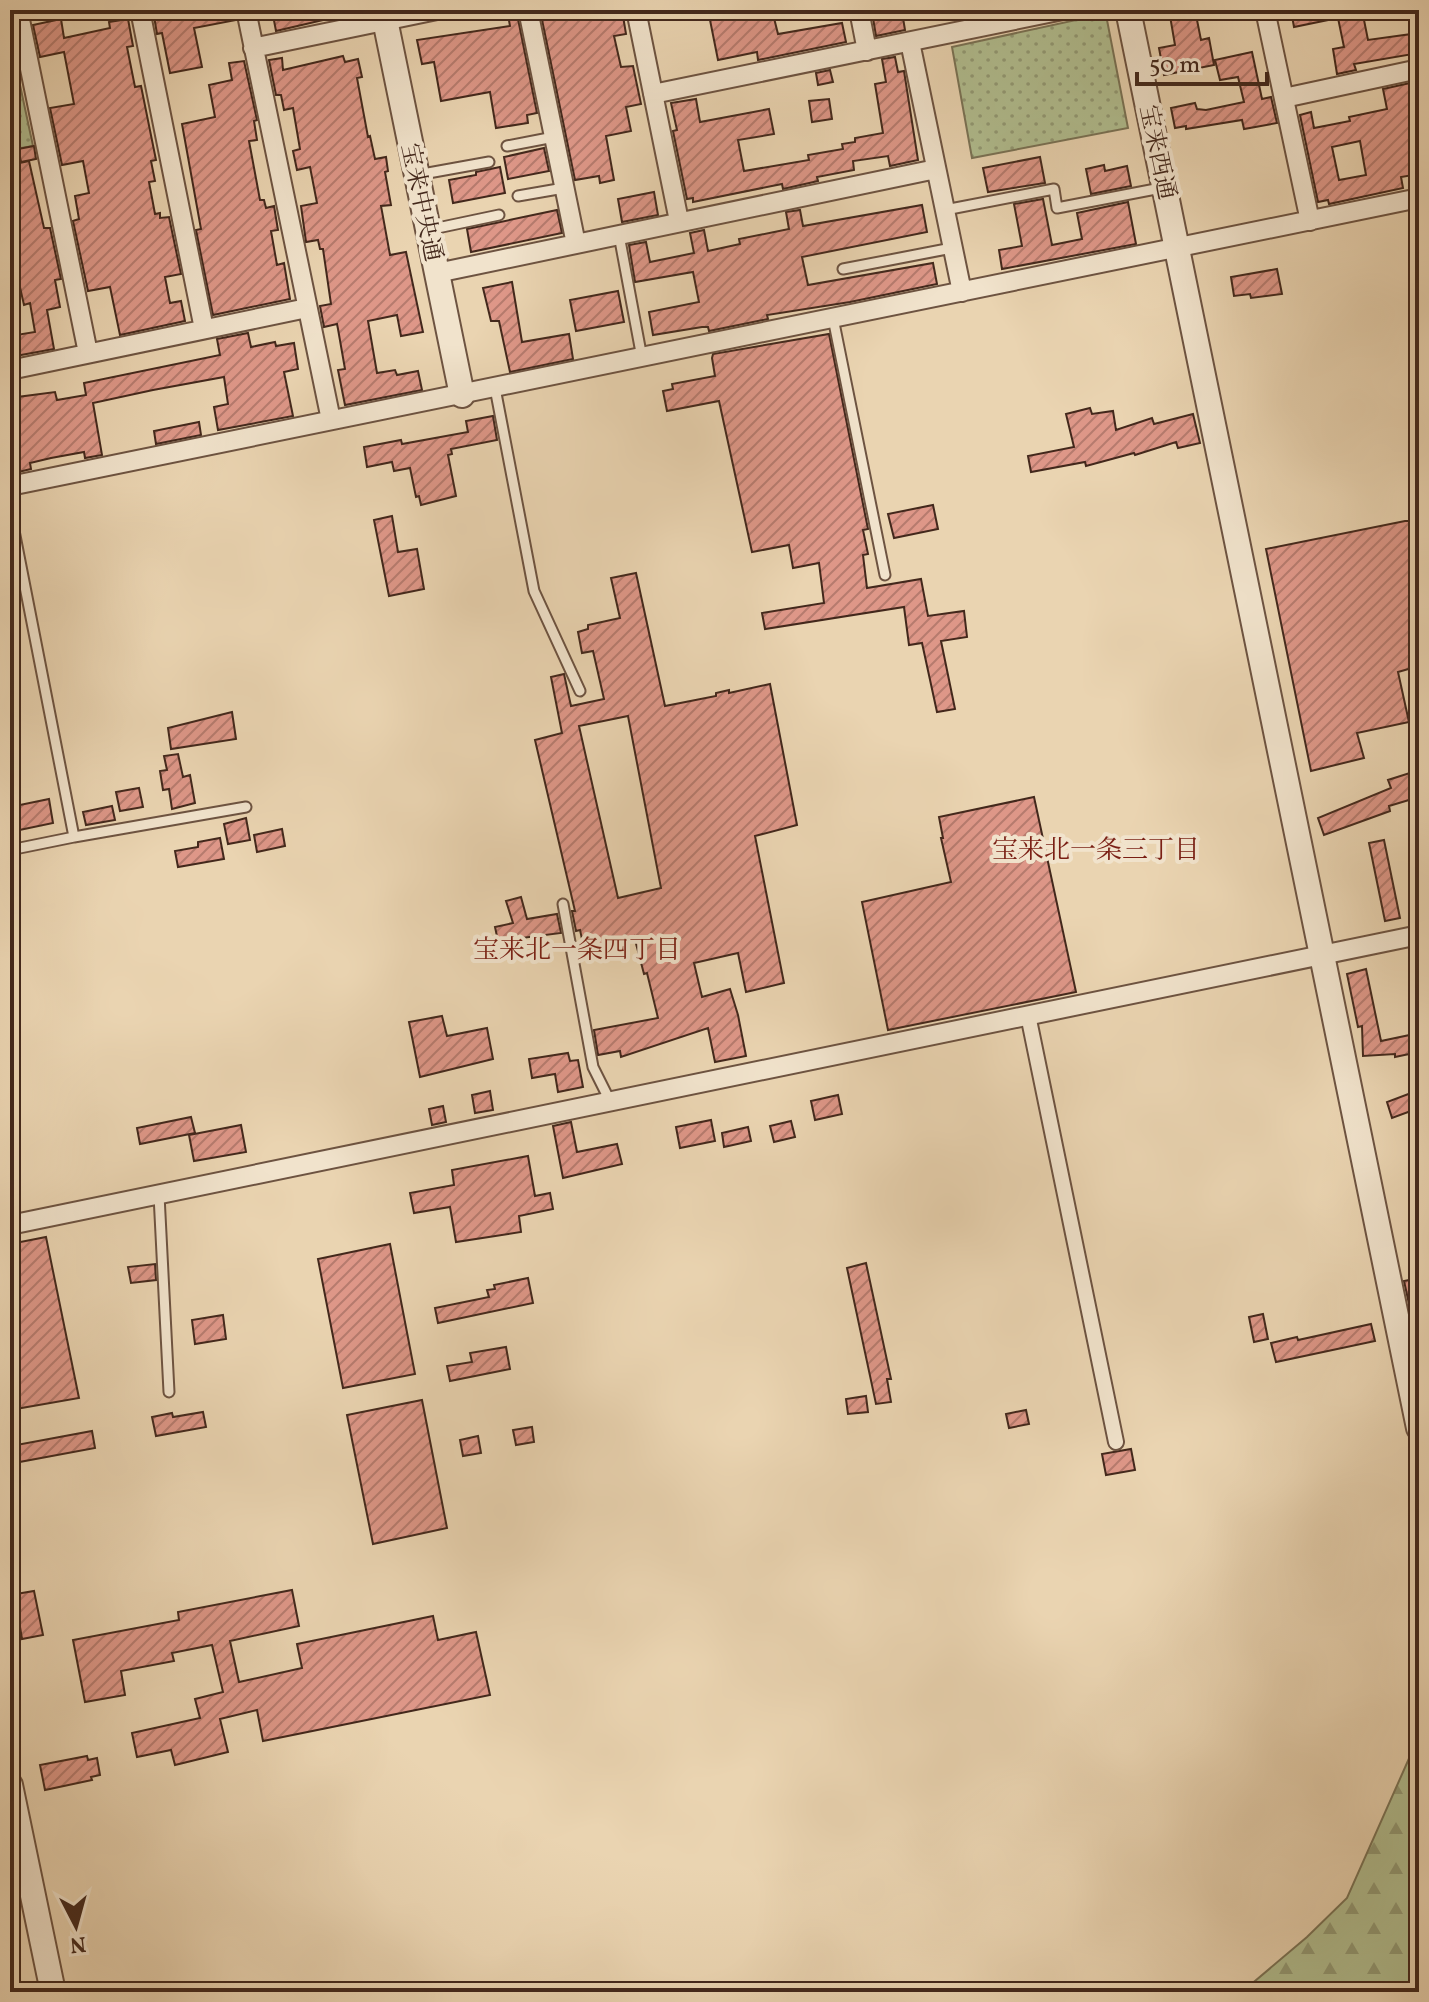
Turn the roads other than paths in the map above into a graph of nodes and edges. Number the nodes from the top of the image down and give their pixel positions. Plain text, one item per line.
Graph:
1 (17, 10) edge
2 (140, 10) edge
3 (246, 10) edge
4 (437, 10) edge
5 (528, 10) edge
6 (636, 10) edge
7 (859, 10) edge
8 (1063, 10) edge
9 (1128, 10) edge
10 (1265, 10) edge
11 (10, 12) edge
12 (384, 15) edge
13 (910, 42) junction
14 (253, 48) junction
15 (867, 51) junction
16 (1419, 69) edge
17 (653, 94) junction
18 (1284, 98) junction
19 (554, 137) junction
20 (507, 146) dead end
21 (489, 162) dead end
22 (936, 169) junction
23 (417, 175) junction
24 (1165, 187) junction
25 (564, 188) junction
26 (518, 196) dead end
27 (1419, 198) edge
28 (945, 210) junction
29 (499, 215) dead end
30 (679, 221) junction
31 (1310, 221) junction
32 (428, 230) junction
33 (619, 235) junction
34 (576, 244) junction
35 (1177, 247) junction
36 (952, 248) junction
37 (843, 269) dead end
38 (437, 273) junction
39 (962, 292) junction
40 (307, 308) junction
41 (833, 318) junction
42 (204, 329) junction
43 (88, 353) junction
44 (642, 358) junction
45 (10, 370) edge
46 (495, 388) junction
47 (462, 395) junction
48 (331, 420) junction
49 (10, 486) edge
50 (10, 510) edge
51 (885, 575) dead end
52 (580, 691) dead end
53 (246, 807) dead end
54 (74, 837) junction
55 (10, 850) edge
56 (563, 904) dead end
57 (1419, 935) edge
58 (1323, 954) junction
59 (1028, 1015) junction
60 (610, 1101) junction
61 (159, 1195) junction
62 (10, 1225) edge
63 (169, 1392) dead end
64 (1419, 1428) edge
65 (1116, 1442) dead end
66 (10, 1785) edge
67 (53, 1992) edge

1 - 11 street
1 - 43 street
2 - 42 street
3 - 14 street
4 - 12 street
5 - 19 street
6 - 17 street
7 - 15 street
8 - 13 street
9 - 24 street, 宝来西通
10 - 18 street
12 - 14 street
12 - 23 street, 宝来中央通
13 - 15 street
13 - 22 street
14 - 40 street
15 - 17 street
16 - 18 street
17 - 30 street
18 - 31 street
19 - 20 lane
19 - 25 street
21 - 23 lane
22 - 28 street
22 - 30 street
23 - 32 street, 宝来中央通
24 - 28 lane
24 - 35 street, 宝来西通
25 - 26 lane
25 - 34 street
27 - 31 street
28 - 36 street
29 - 32 lane
30 - 33 street
31 - 35 street
32 - 38 street, 宝来中央通
33 - 34 street
33 - 44 lane
34 - 38 street
35 - 39 street
35 - 58 street, 宝来西通
36 - 37 lane
36 - 39 street
38 - 47 street, 宝来中央通
39 - 41 street
40 - 42 street
40 - 48 street
41 - 44 street
41 - 51 lane
42 - 43 street
43 - 45 street
44 - 46 street
46 - 47 street
46 - 52 lane
47 - 48 street
48 - 49 street
50 - 54 lane
53 - 54 lane
54 - 55 lane
56 - 60 lane
57 - 58 street
58 - 59 street
58 - 64 street, 宝来西通
59 - 60 street
59 - 65 street
60 - 61 street
61 - 62 street
61 - 63 lane
66 - 67 street

